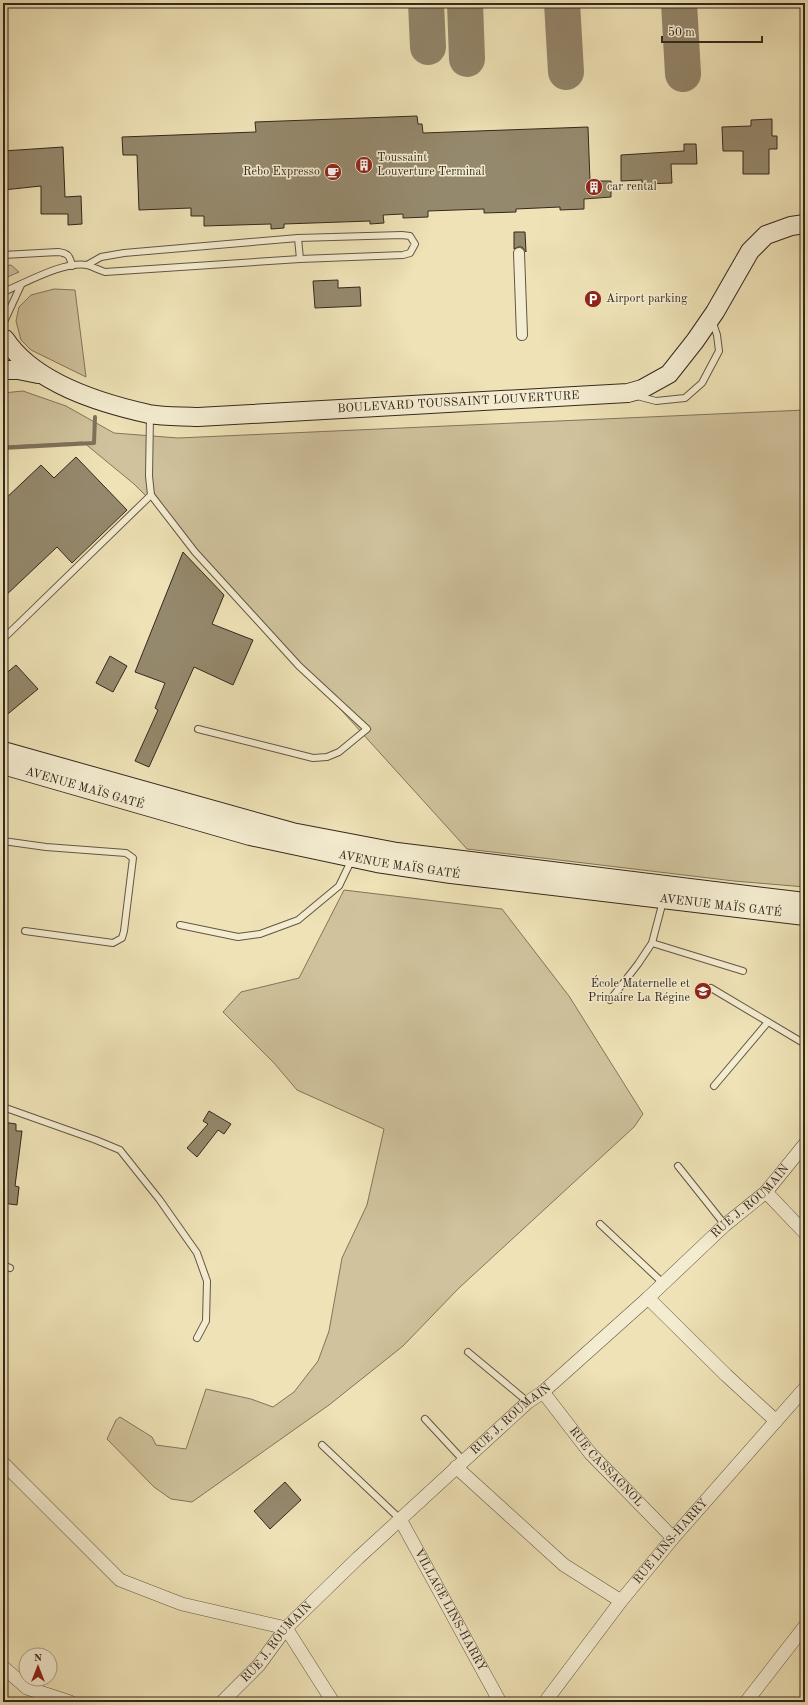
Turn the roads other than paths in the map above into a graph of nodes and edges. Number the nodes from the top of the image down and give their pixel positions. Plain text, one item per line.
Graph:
1 (805, 224) edge
2 (298, 238) junction
3 (519, 253) dead end
4 (3, 255) edge
5 (300, 259) junction
6 (87, 265) junction
7 (72, 266) junction
8 (21, 285) junction
9 (3, 292) edge
10 (711, 317) junction
11 (522, 335) dead end
12 (3, 336) edge
13 (3, 370) edge
14 (39, 374) junction
15 (628, 393) junction
16 (150, 414) junction
17 (151, 495) junction
18 (3, 639) edge
19 (198, 729) dead end
20 (3, 751) edge
21 (3, 765) edge
22 (3, 841) edge
23 (352, 858) junction
24 (664, 898) junction
25 (805, 902) edge
26 (805, 916) edge
27 (180, 925) dead end
28 (25, 931) dead end
29 (652, 943) junction
30 (743, 971) dead end
31 (711, 988) dead end
32 (610, 1000) dead end
33 (768, 1022) junction
34 (805, 1044) edge
35 (714, 1086) dead end
36 (3, 1107) edge
37 (805, 1144) edge
38 (678, 1166) dead end
39 (766, 1192) junction
40 (600, 1224) dead end
41 (725, 1225) junction
42 (805, 1233) edge
43 (3, 1265) edge
44 (10, 1268) dead end
45 (664, 1284) junction
46 (648, 1298) junction
47 (196, 1338) dead end
48 (468, 1352) dead end
49 (805, 1388) edge
50 (543, 1392) junction
51 (528, 1402) junction
52 (425, 1419) dead end
53 (776, 1420) junction
54 (322, 1445) dead end
55 (3, 1463) edge
56 (460, 1464) junction
57 (400, 1519) junction
58 (673, 1538) junction
59 (621, 1601) junction
60 (805, 1626) edge
61 (286, 1628) junction
62 (3, 1667) edge
63 (70, 1702) edge
64 (222, 1702) edge
65 (333, 1702) edge
66 (500, 1702) edge
67 (545, 1702) edge
68 (746, 1702) edge

1 - 10 main road, BOULEVARD TOUSSAINT LOUVERTURE
2 - 5 lane
2 - 5 lane
2 - 6 lane
3 - 11 street
4 - 7 lane
5 - 6 lane
6 - 7 lane
7 - 8 lane
8 - 9 lane
8 - 12 lane
10 - 15 main road, BOULEVARD TOUSSAINT LOUVERTURE
10 - 15 lane
12 - 14 main road, BOULEVARD TOUSSAINT LOUVERTURE
13 - 14 main road, BOULEVARD TOUSSAINT LOUVERTURE
14 - 16 main road, BOULEVARD TOUSSAINT LOUVERTURE
15 - 16 main road, BOULEVARD TOUSSAINT LOUVERTURE
16 - 17 lane
17 - 18 lane
17 - 19 lane
20 - 25 main road, AVENUE MAÏS GATÉ
21 - 23 main road, AVENUE MAÏS GATÉ
22 - 28 lane
23 - 24 main road, AVENUE MAÏS GATÉ
23 - 27 lane
24 - 26 main road, AVENUE MAÏS GATÉ
24 - 29 lane
29 - 30 lane
29 - 32 lane
31 - 33 lane
33 - 34 lane
33 - 35 lane
36 - 47 lane
37 - 39 street, RUE J. ROUMAIN
38 - 41 lane
39 - 41 street, RUE J. ROUMAIN
39 - 42 street
40 - 45 lane
41 - 45 street, RUE J. ROUMAIN
43 - 44 lane
45 - 46 street, RUE J. ROUMAIN
46 - 50 street, RUE J. ROUMAIN
46 - 53 street
48 - 51 lane
49 - 53 street, RUE LINS-HARRY
50 - 51 street, RUE J. ROUMAIN
50 - 58 street, RUE CASSAGNOL
51 - 56 street, RUE J. ROUMAIN
52 - 56 lane
53 - 58 street, RUE LINS-HARRY
54 - 57 lane
55 - 61 street
56 - 57 street, RUE J. ROUMAIN
56 - 59 street
57 - 61 street, RUE J. ROUMAIN
57 - 66 street, VILLAGE LINS-HARRY
58 - 59 street, RUE LINS-HARRY
59 - 67 street, RUE LINS-HARRY
60 - 68 street
61 - 64 street, RUE J. ROUMAIN
61 - 65 street
62 - 63 street

